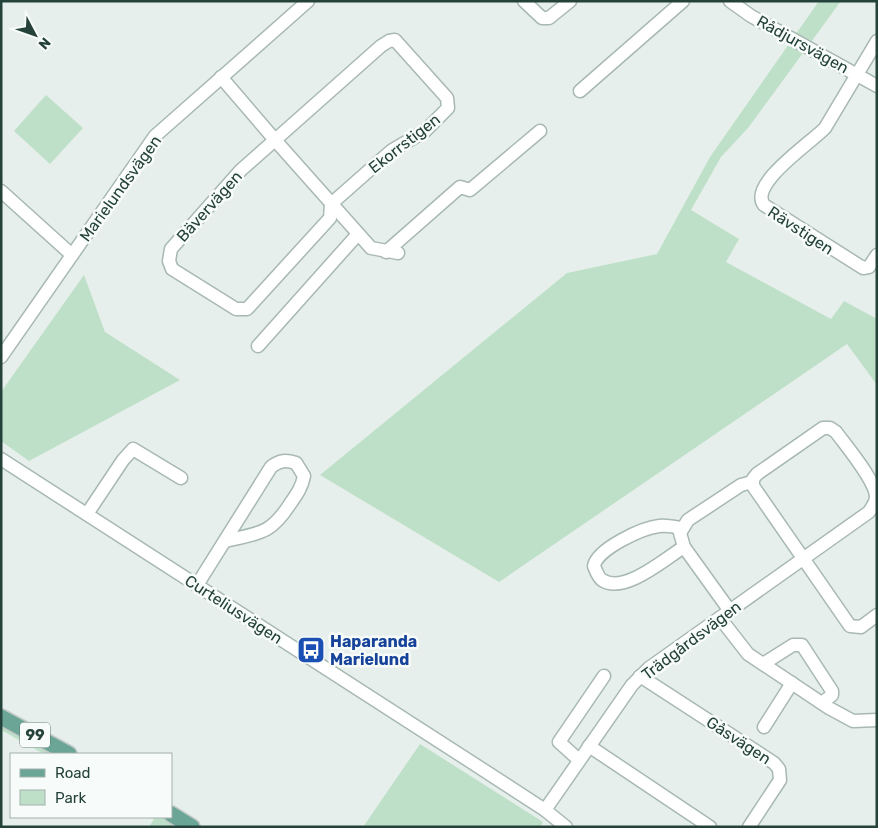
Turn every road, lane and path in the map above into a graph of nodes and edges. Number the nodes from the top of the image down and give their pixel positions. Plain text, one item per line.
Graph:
1 (308, 1) edge
2 (524, 1) edge
3 (570, 1) edge
4 (683, 1) edge
5 (730, 1) edge
6 (877, 42) edge
7 (858, 74) junction
8 (221, 77) junction
9 (877, 86) edge
10 (580, 91) dead end
11 (540, 131) dead end
12 (274, 140) junction
13 (1, 191) edge
14 (331, 204) junction
15 (358, 234) junction
16 (72, 255) junction
17 (877, 255) edge
18 (258, 346) dead end
19 (1, 357) edge
20 (1, 459) edge
21 (181, 478) dead end
22 (752, 482) junction
23 (876, 499) edge
24 (87, 514) junction
25 (682, 528) junction
26 (225, 541) junction
27 (684, 547) junction
28 (802, 559) junction
29 (197, 585) junction
30 (725, 614) junction
31 (877, 616) edge
32 (763, 664) junction
33 (604, 676) dead end
34 (640, 676) junction
35 (792, 683) junction
36 (822, 703) junction
37 (1, 717) edge
38 (877, 720) edge
39 (764, 727) dead end
40 (589, 746) junction
41 (67, 753) edge
42 (579, 760) junction
43 (545, 810) junction
44 (172, 815) edge
45 (192, 827) edge
46 (566, 827) edge
47 (710, 827) edge
48 (749, 827) edge

1 - 8 street, Marielundsvägen
2 - 3 street
4 - 10 street
5 - 7 street, Rådjursvägen
6 - 7 street
7 - 9 street, Rådjursvägen
7 - 17 street, Rävstigen
8 - 12 street
8 - 16 street, Marielundsvägen
11 - 15 street
12 - 14 street
12 - 14 street, Bävervägen
12 - 14 street, Ekorrstigen
13 - 16 street
14 - 15 street
15 - 18 street
16 - 19 street, Marielundsvägen
20 - 24 street, Curteliusvägen
21 - 24 street
22 - 23 street, Trädgårdsvägen
22 - 25 street
22 - 28 street
23 - 28 street, Trädgårdsvägen
24 - 29 street, Curteliusvägen
25 - 27 street
25 - 27 street
26 - 26 street
26 - 29 street
27 - 30 street
28 - 30 street, Trädgårdsvägen
28 - 31 street
29 - 43 street, Curteliusvägen
30 - 32 street
30 - 34 street, Trädgårdsvägen
32 - 35 street
32 - 36 street
33 - 42 street
34 - 40 street, Trädgårdsvägen
34 - 48 street, Gåsvägen
35 - 36 street
35 - 39 street
36 - 38 street
37 - 41 main road, 99
40 - 42 street, Trädgårdsvägen
40 - 47 street
42 - 43 street, Trädgårdsvägen
43 - 46 street, Curteliusvägen
44 - 45 main road

